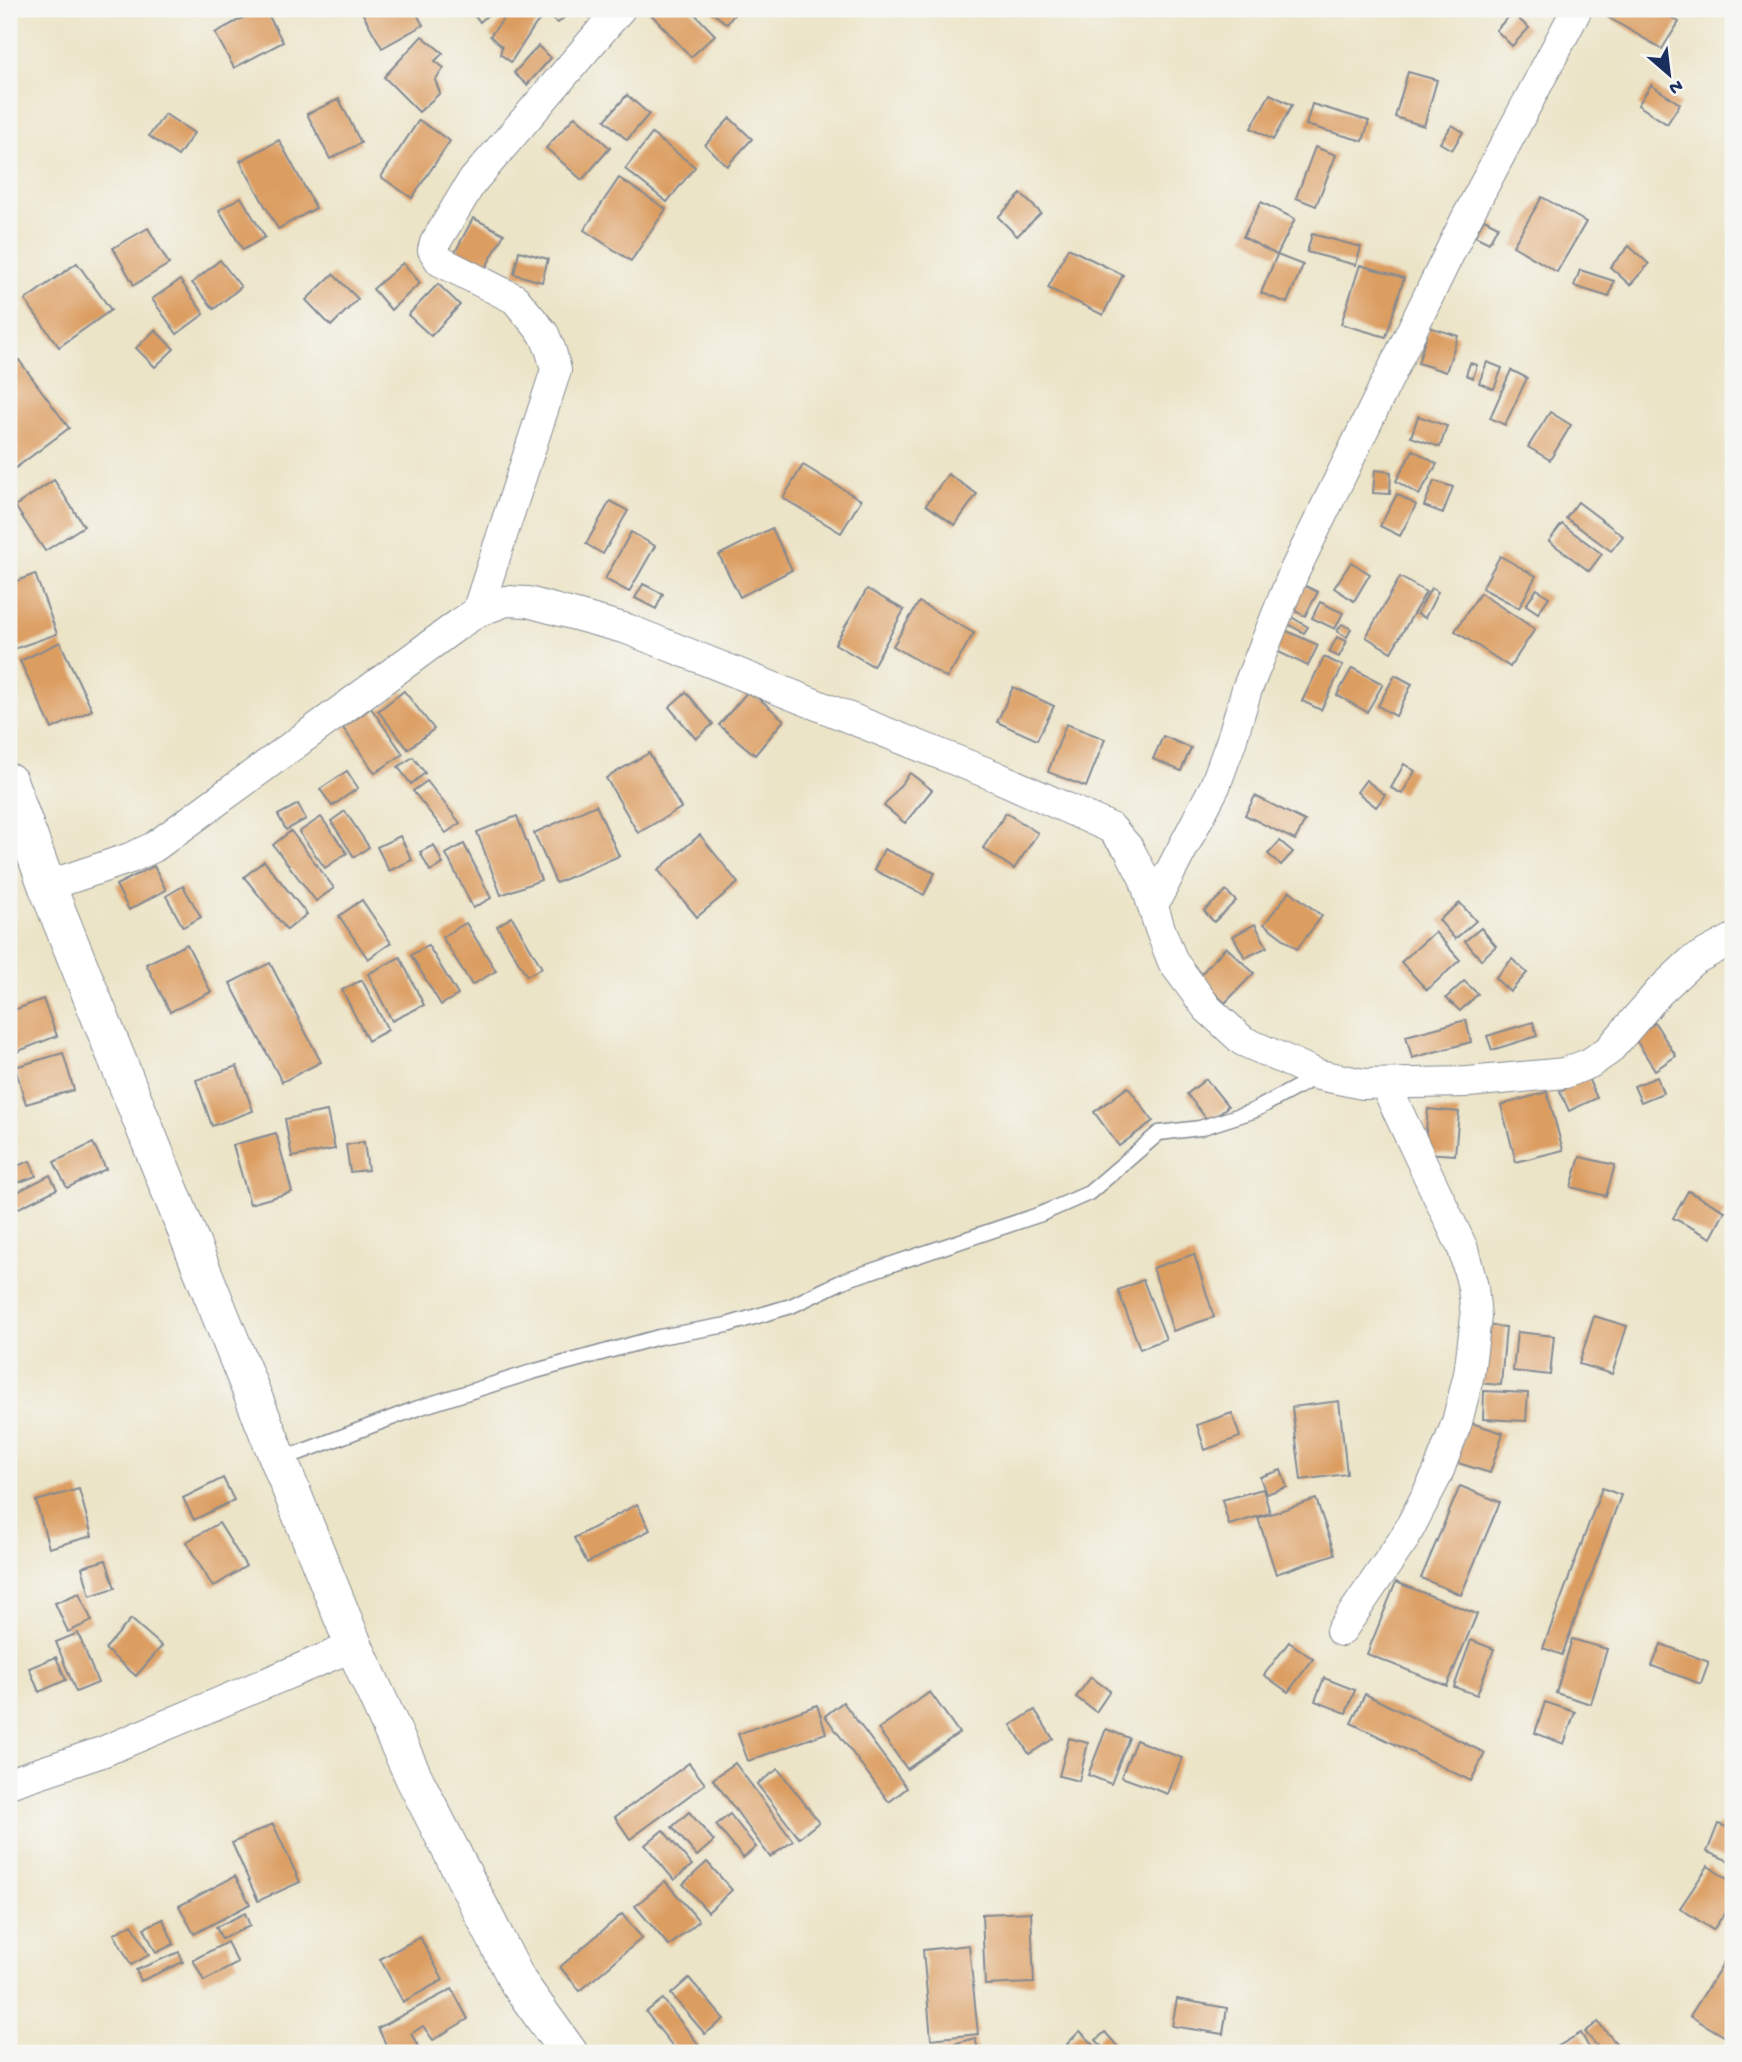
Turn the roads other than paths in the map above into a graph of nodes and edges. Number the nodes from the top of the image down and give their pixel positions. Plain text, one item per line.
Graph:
1 (621, 9) edge
2 (1577, 9) edge
3 (477, 612) junction
4 (9, 782) edge
5 (47, 886) junction
6 (1153, 905) junction
7 (1733, 939) edge
8 (1319, 1075) junction
9 (1385, 1084) junction
10 (279, 1460) junction
11 (1341, 1631) dead end
12 (354, 1646) junction
13 (9, 1783) edge
14 (569, 2053) edge

1 - 3 street
2 - 6 street
3 - 5 street
3 - 6 street
4 - 5 street
5 - 10 street
6 - 8 street
7 - 9 street
8 - 9 street
8 - 10 lane
9 - 11 street
10 - 12 street
12 - 13 street
12 - 14 street

